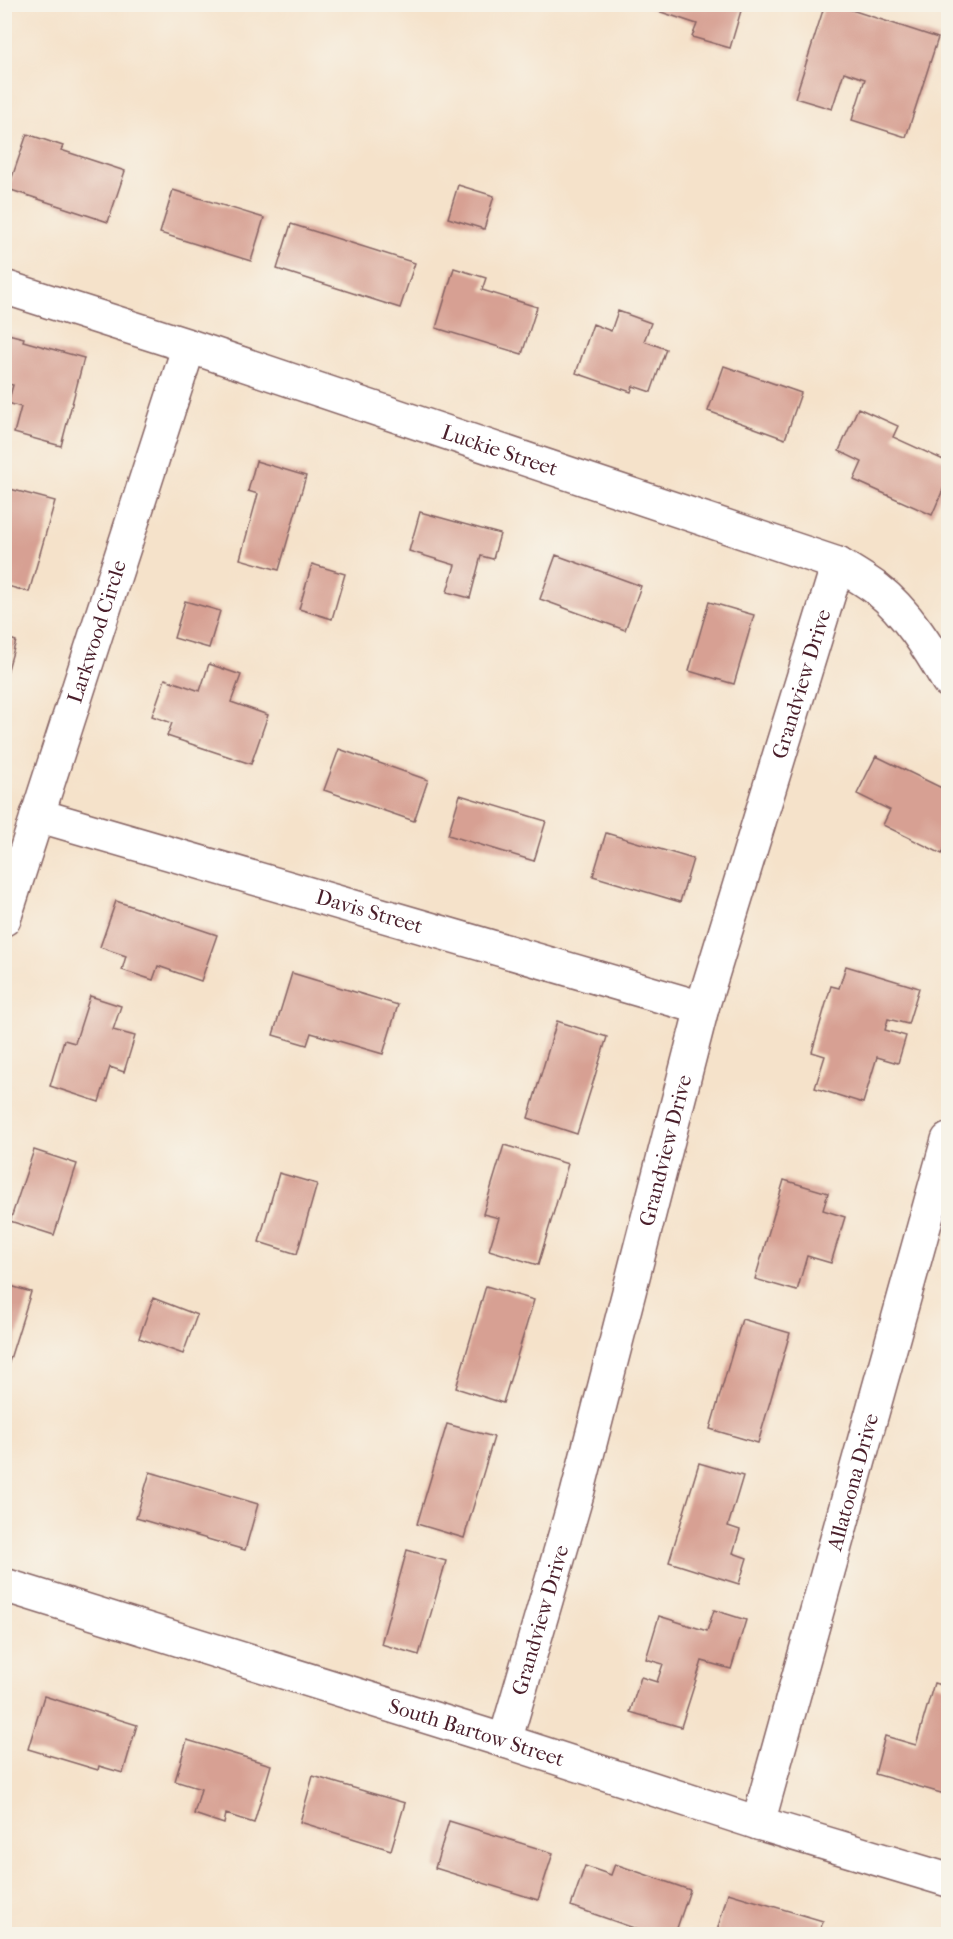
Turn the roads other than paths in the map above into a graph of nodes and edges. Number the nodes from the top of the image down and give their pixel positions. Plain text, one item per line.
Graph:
1 (4, 287) edge
2 (189, 346) junction
3 (838, 564) junction
4 (948, 681) edge
5 (37, 815) junction
6 (4, 919) edge
7 (702, 1008) junction
8 (948, 1140) edge
9 (4, 1585) edge
10 (505, 1741) junction
11 (758, 1823) junction
12 (948, 1880) edge

1 - 2 street, Luckie Street
2 - 3 street, Luckie Street
2 - 5 street, Larkwood Circle
3 - 4 street, Luckie Street
3 - 7 street, Grandview Drive
5 - 6 street, Larkwood Circle
5 - 7 street, Davis Street
7 - 10 street, Grandview Drive
8 - 11 street, Allatoona Drive
9 - 10 street, South Bartow Street
10 - 11 street, South Bartow Street
11 - 12 street, South Bartow Street

